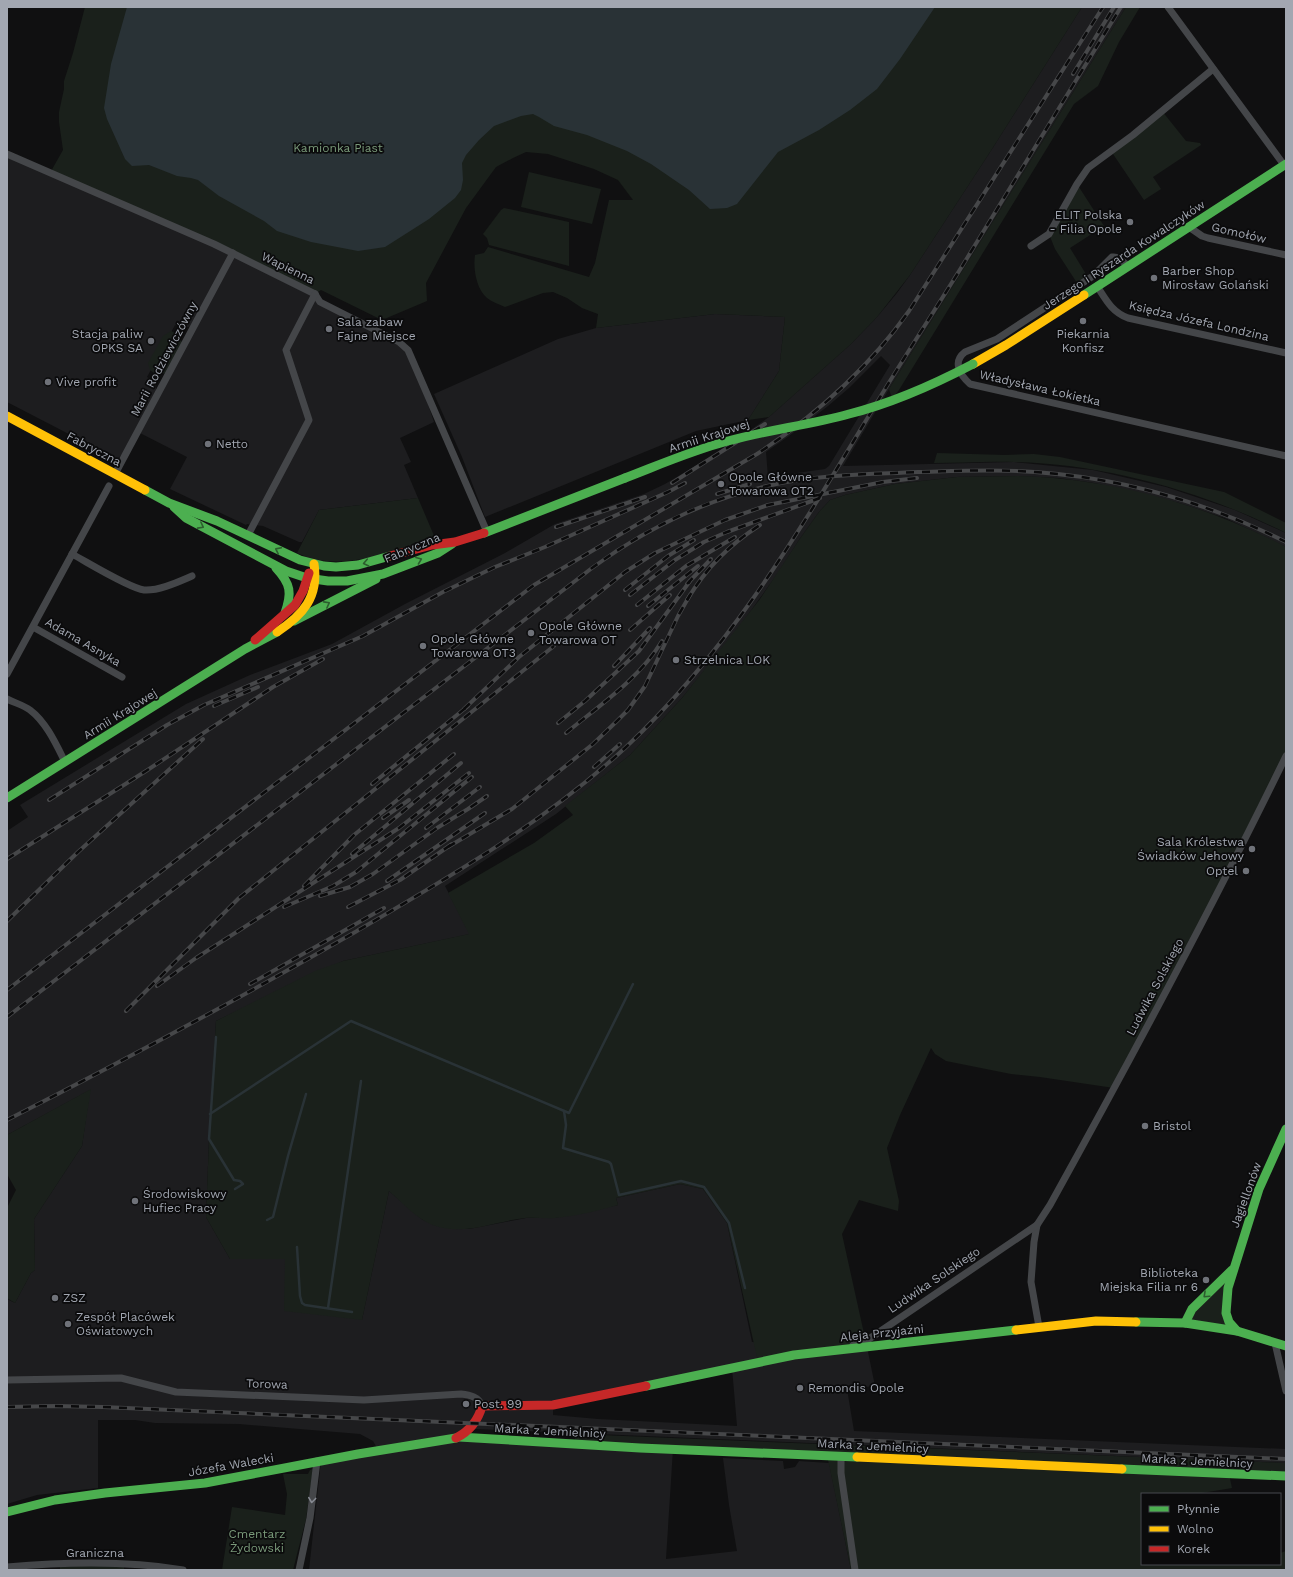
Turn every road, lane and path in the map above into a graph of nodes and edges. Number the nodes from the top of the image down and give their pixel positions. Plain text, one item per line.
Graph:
1 (1168, 7) edge
2 (1213, 69) junction
3 (7, 154) edge
4 (1285, 165) edge
5 (1189, 227) junction
6 (1031, 246) dead end
7 (233, 253) junction
8 (1286, 255) edge
9 (1128, 266) junction
10 (1097, 286) junction
11 (315, 294) junction
12 (1286, 353) edge
13 (973, 364) joint
14 (7, 416) edge
15 (1286, 456) edge
16 (115, 474) junction
17 (109, 486) dead end
18 (169, 503) junction
19 (487, 532) junction
20 (248, 535) junction
21 (456, 542) junction
22 (72, 554) junction
23 (272, 564) junction
24 (314, 564) junction
25 (383, 574) junction
26 (192, 576) dead end
27 (311, 579) junction
28 (284, 614) junction
29 (292, 622) junction
30 (33, 627) junction
31 (245, 649) junction
32 (7, 674) edge
33 (122, 677) dead end
34 (7, 699) edge
35 (1286, 756) edge
36 (65, 762) junction
37 (7, 798) edge
38 (1286, 1129) edge
39 (1037, 1225) junction
40 (1233, 1270) junction
41 (1185, 1323) junction
42 (1039, 1327) junction
43 (1237, 1331) junction
44 (1275, 1343) junction
45 (1286, 1346) edge
46 (842, 1349) junction
47 (7, 1380) edge
48 (1286, 1391) edge
49 (482, 1406) junction
50 (459, 1437) junction
51 (841, 1456) junction
52 (317, 1461) junction
53 (1286, 1476) edge
54 (7, 1512) edge
55 (7, 1567) edge
56 (60, 1567) edge
57 (183, 1570) edge
58 (299, 1570) edge
59 (855, 1570) edge

1 - 2 street
2 - 4 street
2 - 6 street
3 - 7 street, Wapienna
4 - 5 main road, Jerzego i Ryszarda Kowalczyków
5 - 8 street, Gomołów
5 - 9 main road, Jerzego i Ryszarda Kowalczyków
7 - 11 street, Wapienna
7 - 16 street, Marii Rodziewiczówny
9 - 10 main road, Jerzego i Ryszarda Kowalczyków
9 - 15 street, Władysława Łokietka
10 - 12 street, Księdza Józefa Londzina
10 - 13 main road, Jerzego i Ryszarda Kowalczyków
11 - 19 street
11 - 20 street, Wapienna
13 - 19 main road, Armii Krajowej, bridge
14 - 16 main road, Fabryczna
16 - 18 main road, Fabryczna
17 - 22 street
18 - 20 main road, Fabryczna
18 -> 23 main road, Fabryczna
19 - 21 main road, Armii Krajowej
24 -> 20 main road, Fabryczna
21 -> 24 main road, Fabryczna
25 -> 21 main road, Fabryczna
22 - 26 street
22 - 30 street
23 - 27 main road, Fabryczna
23 - 28 main road
24 - 27 main road, Armii Krajowej
25 - 27 main road, Fabryczna
29 -> 25 main road
27 - 28 main road, Armii Krajowej
27 - 29 main road, Armii Krajowej
28 - 31 main road, Armii Krajowej
29 - 31 main road, Armii Krajowej
30 - 32 street
30 - 33 street, Adama Asnyka
31 - 36 main road, Armii Krajowej
34 - 36 street
35 - 39 street, Ludwika Solskiego
36 - 37 main road, Armii Krajowej
38 - 40 main road, Jagiellonów
39 - 42 street, Ludwika Solskiego
39 - 46 street, Ludwika Solskiego
40 -> 41 main road, Jagiellonów
40 - 43 main road, Jagiellonów
41 - 42 main road, Aleja Przyjaźni
41 - 43 main road, Aleja Przyjaźni
42 - 46 main road, Aleja Przyjaźni
43 - 44 main road, Aleja Przyjaźni
44 - 45 main road, Aleja Przyjaźni
44 - 48 street
46 - 49 main road, Aleja Przyjaźni
47 - 49 street, Torowa
49 - 50 main road
50 - 51 main road, Marka z Jemielnicy
50 - 52 main road, Józefa Walecki
51 - 53 main road, Marka z Jemielnicy
51 - 59 street
52 - 54 main road, Józefa Walecki
52 -> 58 street
55 - 56 street, Graniczna
56 - 57 street, Graniczna

